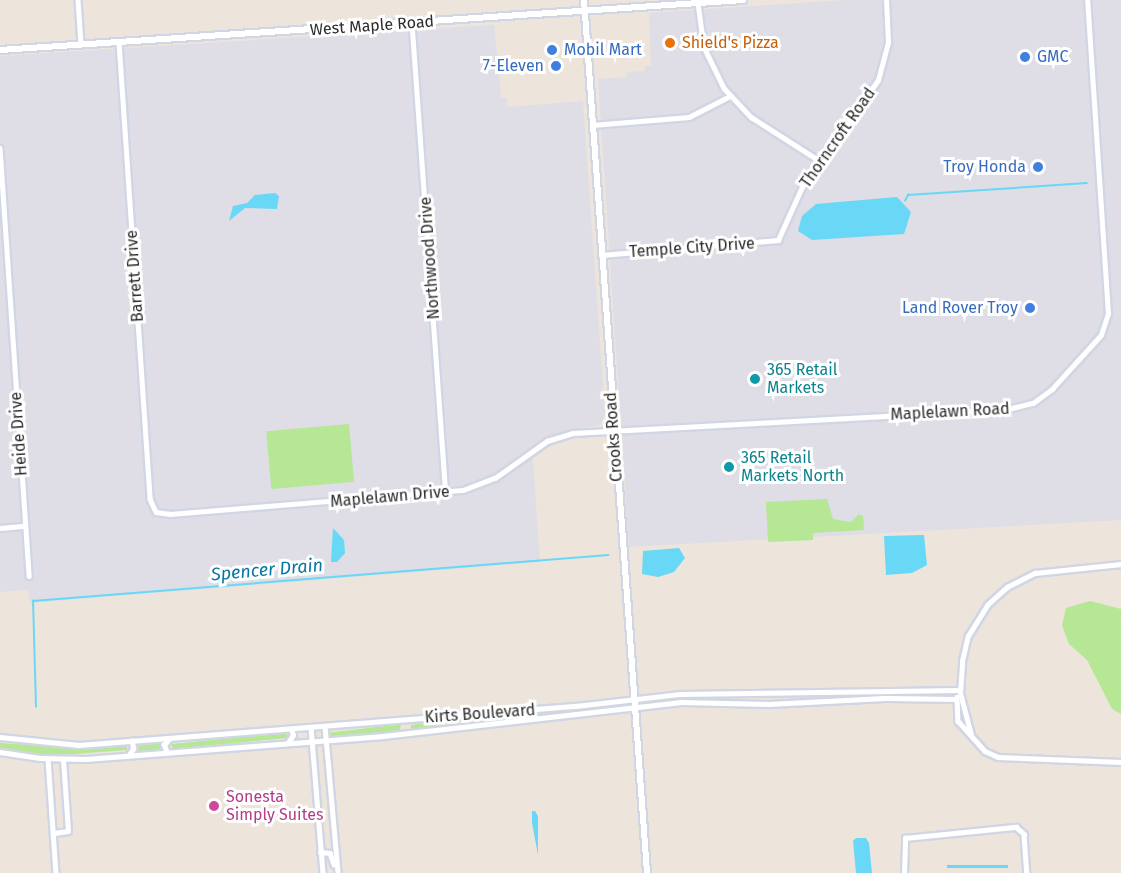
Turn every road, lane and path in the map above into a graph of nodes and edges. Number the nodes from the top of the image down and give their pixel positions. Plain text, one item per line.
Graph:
1 (78, 0) edge
2 (584, 0) edge
3 (743, 0) edge
4 (886, 0) edge
5 (1087, 0) edge
6 (698, 3) junction
7 (585, 11) junction
8 (412, 23) junction
9 (119, 42) junction
10 (81, 44) junction
11 (0, 50) edge
12 (730, 96) junction
13 (592, 125) junction
14 (0, 148) edge
15 (820, 161) junction
16 (781, 237) joint
17 (601, 255) junction
18 (613, 430) junction
19 (446, 493) junction
20 (153, 510) joint
21 (25, 526) junction
22 (0, 528) edge
23 (1121, 564) edge
24 (29, 576) dead end
25 (960, 691) junction
26 (633, 698) junction
27 (955, 699) junction
28 (634, 706) junction
29 (466, 715) junction
30 (411, 719) junction
31 (325, 726) junction
32 (465, 726) junction
33 (311, 727) junction
34 (291, 729) junction
35 (406, 733) junction
36 (971, 735) junction
37 (0, 737) edge
38 (171, 738) junction
39 (326, 740) junction
40 (132, 741) junction
41 (312, 741) junction
42 (288, 743) junction
43 (0, 752) edge
44 (167, 753) junction
45 (128, 756) junction
46 (48, 759) junction
47 (63, 760) junction
48 (1121, 762) edge
49 (67, 814) junction
50 (52, 815) junction
51 (54, 833) junction
52 (320, 852) junction
53 (336, 866) junction
54 (56, 873) edge
55 (323, 873) edge
56 (338, 873) edge
57 (647, 873) edge
58 (904, 873) edge
59 (1027, 873) edge

1 - 10 street
2 - 7 main road, Crooks Road
3 - 6 main road, West Maple Road
4 - 15 street, Thorncroft Road
5 - 18 street, Maplelawn Road
6 - 7 main road, West Maple Road
6 - 12 street
7 - 8 main road, West Maple Road
7 - 13 main road, Crooks Road
8 - 9 main road, West Maple Road
8 - 19 street, Northwood Drive
9 - 10 main road, West Maple Road
9 - 20 street, Barrett Drive
10 - 11 main road, West Maple Road
12 - 13 street
12 - 15 street
13 - 17 main road, Crooks Road
14 - 21 street, Heide Drive
15 - 16 street, Thorncroft Road
16 - 17 street, Temple City Drive
17 - 18 main road, Crooks Road
18 - 19 street, Maplelawn Drive
18 - 26 main road, Crooks Road
19 - 20 street, Maplelawn Drive
21 - 22 street
21 - 24 street, Heide Drive
23 - 25 street
25 - 26 street, Kirts Boulevard
25 - 27 street
25 - 36 street
26 - 28 main road, Crooks Road
26 - 29 street, Kirts Boulevard
27 - 28 street, Kirts Boulevard
27 - 36 street
28 - 32 street, Kirts Boulevard
28 - 57 main road, Crooks Road
29 - 30 street, Kirts Boulevard
29 - 32 street
30 - 31 street, Kirts Boulevard
30 - 35 street
31 - 33 street, Kirts Boulevard
31 - 39 street
32 - 35 street, Kirts Boulevard
33 - 34 street, Kirts Boulevard
33 - 41 street
34 - 38 street, Kirts Boulevard
34 - 42 street
35 - 39 street, Kirts Boulevard
36 - 48 street
37 - 40 street, Kirts Boulevard
38 - 40 street, Kirts Boulevard
38 - 44 street
39 - 41 street, Kirts Boulevard
39 - 53 street
40 - 45 street
41 - 42 street, Kirts Boulevard
41 - 52 street
42 - 44 street, Kirts Boulevard
43 - 46 street, Kirts Boulevard
44 - 45 street, Kirts Boulevard
45 - 47 street, Kirts Boulevard
46 - 47 street, Kirts Boulevard
46 - 50 street
47 - 49 street
49 - 50 street
49 - 51 street
50 - 51 street
51 - 54 street
52 - 53 street
52 - 55 street
53 - 56 street
58 - 59 street

